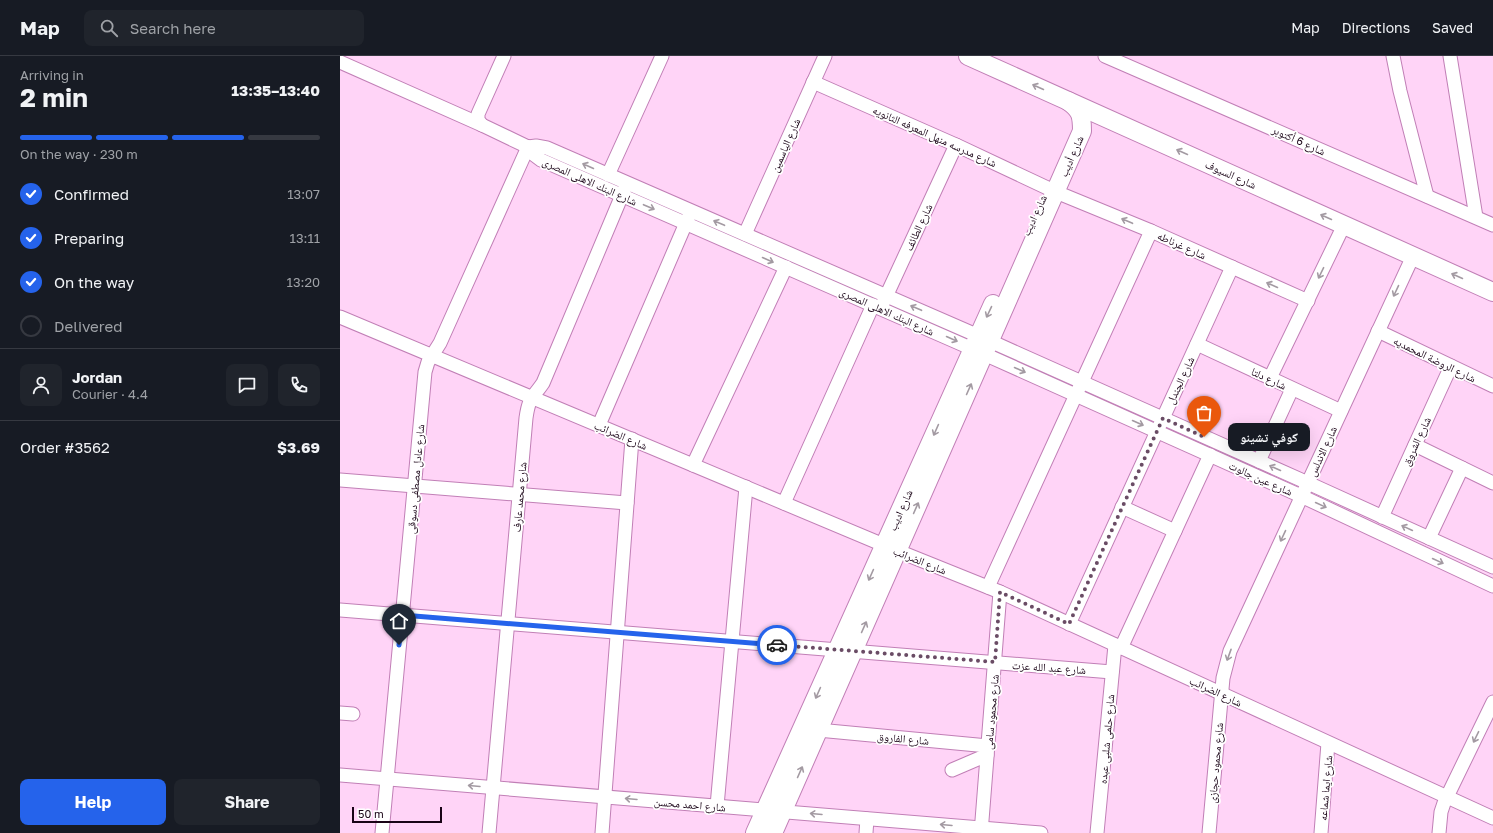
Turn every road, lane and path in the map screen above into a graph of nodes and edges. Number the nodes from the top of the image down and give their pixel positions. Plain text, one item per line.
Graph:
1 (504, 56) edge
2 (662, 56) edge
3 (825, 56) edge
4 (968, 56) edge
5 (1105, 56) edge
6 (1393, 56) edge
7 (1450, 56) edge
8 (340, 62) edge
9 (813, 82) junction
10 (1068, 101) junction
11 (482, 125) junction
12 (956, 145) junction
13 (528, 147) junction
14 (608, 175) junction
15 (627, 183) junction
16 (1051, 190) junction
17 (622, 196) junction
18 (1426, 196) junction
19 (692, 211) junction
20 (1493, 213) edge
21 (1476, 217) junction
22 (686, 224) junction
23 (1344, 225) junction
24 (1493, 225) edge
25 (1151, 231) junction
26 (745, 234) junction
27 (1413, 256) junction
28 (786, 267) junction
29 (1232, 267) junction
30 (1493, 292) edge
31 (886, 296) junction
32 (1308, 301) junction
33 (877, 307) junction
34 (340, 317) edge
35 (1378, 331) junction
36 (1197, 344) junction
37 (981, 345) junction
38 (432, 356) junction
39 (1451, 366) junction
40 (1270, 378) junction
41 (1082, 382) junction
42 (1493, 386) edge
43 (1292, 389) junction
44 (1076, 395) junction
45 (531, 397) junction
46 (1341, 412) junction
47 (1163, 418) junction
48 (599, 426) junction
49 (1157, 431) junction
50 (632, 440) junction
51 (1414, 445) junction
52 (1210, 455) junction
53 (1259, 461) junction
54 (693, 465) junction
55 (1462, 468) junction
56 (340, 480) edge
57 (1308, 483) junction
58 (1493, 483) edge
59 (414, 486) junction
60 (746, 487) junction
61 (519, 495) junction
62 (1301, 496) junction
63 (627, 503) junction
64 (784, 503) junction
65 (1122, 506) junction
66 (1382, 516) junction
67 (1175, 531) junction
68 (1429, 538) junction
69 (891, 548) junction
70 (1493, 568) edge
71 (1493, 586) edge
72 (994, 589) junction
73 (340, 610) edge
74 (402, 615) junction
75 (507, 624) junction
76 (1069, 624) junction
77 (617, 632) junction
78 (732, 642) junction
79 (1118, 646) junction
80 (845, 651) junction
81 (995, 662) junction
82 (1112, 672) junction
83 (1221, 694) junction
84 (1493, 702) edge
85 (340, 713) edge
86 (353, 714) dead end
87 (818, 730) junction
88 (1328, 743) junction
89 (988, 750) junction
90 (952, 770) dead end
91 (340, 775) edge
92 (387, 778) junction
93 (493, 787) junction
94 (605, 796) junction
95 (1446, 797) junction
96 (717, 806) junction
97 (774, 811) junction
98 (1493, 818) edge
99 (867, 819) junction
100 (981, 831) edge
101 (382, 833) edge
102 (489, 833) edge
103 (602, 833) edge
104 (756, 833) edge
105 (773, 833) edge
106 (866, 833) edge
107 (1041, 833) edge
108 (1097, 833) edge
109 (1209, 833) edge
110 (1321, 833) edge
111 (1439, 833) edge

1 - 11 street
2 - 14 street
3 - 9 street, شارع الياسمين
10 -> 4 main road, شارع السيوف
5 - 18 street, شارع 6 أكتوبر
6 - 18 street
7 - 21 street
8 - 11 street
9 - 12 street, شارع مدرسه منهل المعرفه الثانويه
9 - 26 street, شارع الياسمين
10 - 16 main road, شارع أديب
23 -> 10 main road, شارع السيوف
11 - 13 street
12 - 16 street, شارع مدرسه منهل المعرفه الثانويه
12 - 31 street, شارع الطائف
14 -> 13 street, شارع البنك الاهلى المصرى
13 - 17 street, شارع البنك الاهلى المصرى
13 - 38 street, شارع عادل مصطفى دسوقى
14 - 15 street, شارع البنك الاهلى المصرى
15 - 17 street, شارع محمد عارف
15 - 19 street, شارع البنك الاهلى المصرى
25 -> 16 street, شارع غرناطه
16 - 37 main road, شارع اديب
17 -> 22 street, شارع البنك الاهلى المصرى
17 - 45 street, شارع محمد عارف
18 - 21 street, شارع 6 أكتوبر
19 - 22 street
26 -> 19 street, شارع البنك الاهلى المصرى
20 - 21 street
21 - 24 street, شارع 6 أكتوبر
22 -> 28 street, شارع البنك الاهلى المصرى
22 - 48 street
23 - 27 main road, شارع السيوف
23 -> 32 street
25 - 29 street, شارع غرناطه
25 - 41 street
26 - 31 street, شارع البنك الاهلى المصرى
30 -> 27 main road, شارع السيوف
27 -> 35 street, شارع الاندلس
28 - 33 street, شارع البنك الاهلى المصرى
28 - 54 street
32 -> 29 street, شارع غرناطه
29 - 36 street, شارع الجندل
31 - 33 street, شارع الطائف
37 -> 31 street, شارع البنك الاهلى المصرى
32 - 40 street
33 -> 37 street, شارع البنك الاهلى المصرى
33 - 64 street, شارع الطائف
34 - 38 street, شارع الضرائب
35 - 39 street, شارع الروضة المحمديه
35 - 46 street, شارع الاندلس
36 - 40 street, شارع دلتا
36 - 47 street, شارع الجندل
37 - 41 street, شارع عين جالوت
37 -> 44 street, شارع عين جالوت
37 - 69 main road, شارع اديب
38 - 45 street, شارع الضرائب
38 - 59 street, شارع عادل مصطفى دسوقى
39 - 42 street, شارع الروضة المحمديه
39 - 51 street, شارع الشروق
40 - 43 street, شارع دلتا
41 - 44 street
41 - 47 street, شارع عين جالوت
43 - 46 street, شارع دلتا
43 - 53 street
44 -> 49 street, شارع عين جالوت
44 - 72 street
45 - 48 street, شارع الضرائب
45 - 61 street, شارع محمد عارف
46 - 57 street, شارع الاندلس
47 - 49 street, شارع الجندل
47 - 53 street, شارع عين جالوت
48 - 50 street, شارع الضرائب
49 - 52 street, شارع عين جالوت
49 - 65 street, شارع الجندل
50 - 54 street, شارع الضرائب
50 - 63 street
51 - 55 street
51 - 66 street, شارع الشروق
52 - 62 street, شارع عين جالوت
52 - 67 street, شارع حلمى شلبى عبده
57 -> 53 street, شارع عين جالوت
54 - 60 street, شارع الضرائب
55 - 58 street
55 - 68 street
56 - 59 street
57 - 62 street, شارع الاندلس
57 - 66 street, شارع عين جالوت
59 - 61 street
59 - 74 street, شارع عادل مصطفى دسوقى
60 - 64 street, شارع الضرائب
60 - 78 street
61 - 63 street
61 - 75 street, شارع محمد عارف
62 -> 71 street, شارع عين جالوت
62 -> 83 street, شارع الاندلس
63 - 77 street
64 - 69 street, شارع الضرائب
65 - 67 street
65 - 76 street, شارع الجندل
68 -> 66 street, شارع عين جالوت
67 - 79 street, شارع حلمى شلبى عبده
68 - 70 street, شارع عين جالوت
69 - 72 street, شارع الضرائب
69 - 80 main road, شارع اديب
72 - 76 street, شارع الضرائب
72 - 81 street, شارع محمود سامى
73 - 74 street, شارع عبد الله عزت
74 - 75 street, شارع عبد الله عزت
74 - 92 street, شارع عادل مصطفى دسوقى
75 - 77 street, شارع عبد الله عزت
75 - 93 street, شارع محمد عارف
76 - 79 street, شارع الضرائب
77 - 78 street, شارع عبد الله عزت
77 - 94 street
78 - 80 street, شارع عبد الله عزت
78 - 96 street
79 - 82 street, شارع حلمى شلبى عبده
79 - 83 street, شارع الضرائب
80 - 81 street, شارع عبد الله عزت
80 - 87 main road, شارع اديب
80 -> 97 main road, شارع اديب
81 - 82 street, شارع عبد الله عزت
81 - 89 street, شارع محمود سامى
82 - 108 street, شارع حلمى شلبى عبده
83 - 88 street, شارع الضرائب
83 - 109 street, شارع محمود حجازى
84 -> 95 street
85 - 86 street
87 - 89 street, شارع الفاروق
97 -> 87 main road, شارع اديب
88 - 95 street, شارع الضرائب
88 - 110 street, شارع ايما شماعه
89 - 90 street
89 - 100 street, شارع محمود سامى
91 - 92 street, شارع احمد محسن
93 -> 92 street, شارع احمد محسن
92 - 101 street, شارع عادل مصطفى دسوقى
93 - 94 street, شارع احمد محسن
93 - 102 street, شارع محمد عارف
96 -> 94 street, شارع احمد محسن
94 - 103 street
95 - 98 street, شارع الضرائب
95 - 111 street
96 - 97 street, شارع احمد محسن
99 -> 97 street, شارع احمد محسن
97 - 104 main road, شارع اديب
97 - 105 main road, شارع اديب
100 -> 99 street, شارع احمد محسن
99 - 106 street
100 - 107 street, شارع احمد محسن

